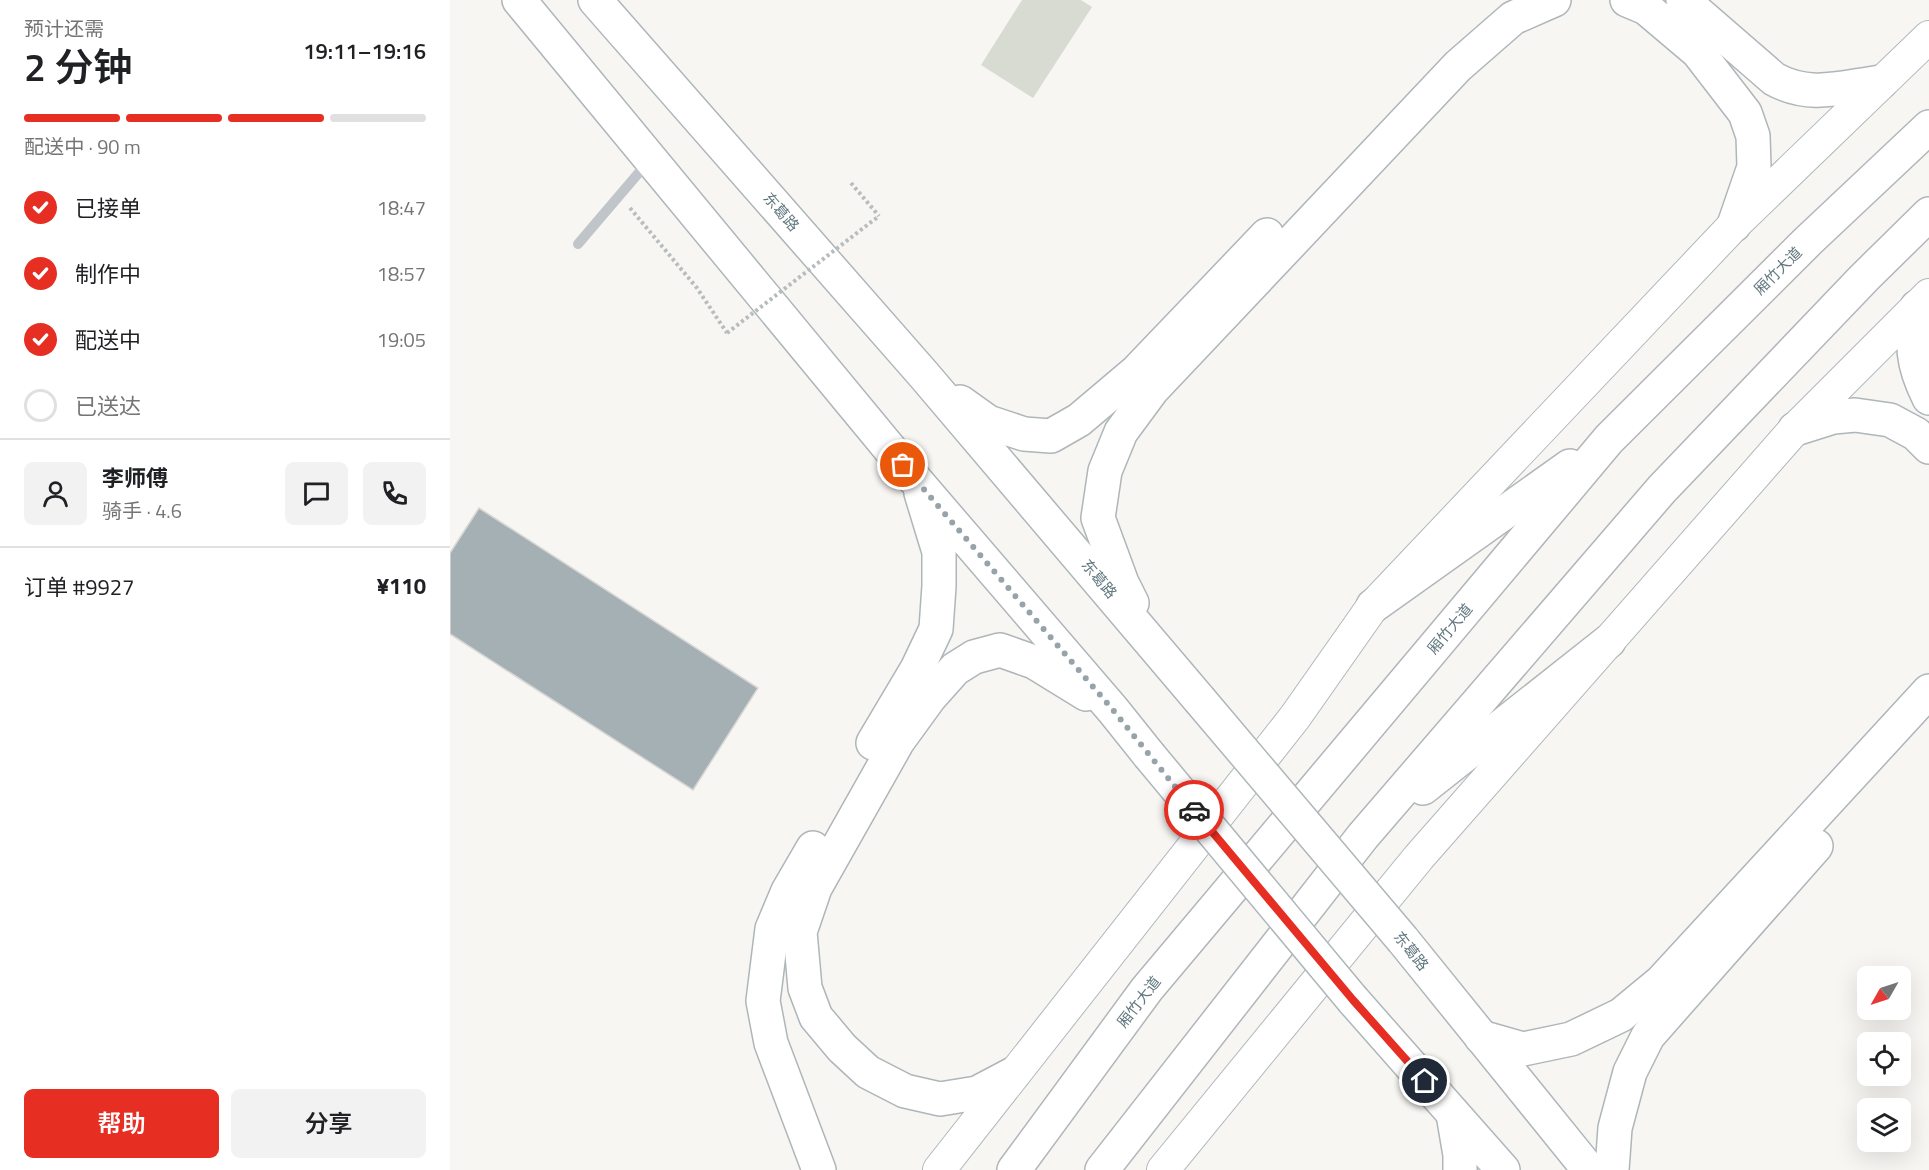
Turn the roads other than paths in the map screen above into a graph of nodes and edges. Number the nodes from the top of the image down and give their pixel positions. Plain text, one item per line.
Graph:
1 (519, 0) edge
2 (595, 0) edge
3 (1501, 0) edge
4 (1554, 0) edge
5 (1627, 0) edge
6 (1683, 0) edge
7 (1929, 37) edge
8 (1881, 82) junction
9 (1929, 127) edge
10 (650, 159) junction
11 (1929, 214) edge
12 (1734, 225) junction
13 (578, 244) dead end
14 (1923, 301) edge
15 (924, 375) junction
16 (1929, 398) edge
17 (1795, 429) junction
18 (1609, 439) junction
19 (1929, 447) edge
20 (918, 483) junction
21 (1373, 606) junction
22 (1150, 639) junction
23 (1609, 640) junction
24 (1929, 691) edge
25 (1113, 710) junction
26 (1929, 718) edge
27 (1363, 836) junction
28 (1481, 1037) junction
29 (1013, 1074) junction
30 (1453, 1114) junction
31 (819, 1170) edge
32 (939, 1170) edge
33 (1014, 1170) edge
34 (1102, 1170) edge
35 (1163, 1170) edge
36 (1460, 1170) edge
37 (1503, 1170) edge
38 (1589, 1170) edge
39 (1612, 1170) edge

1 - 10 main road
2 - 15 main road, 东葛路
3 - 15 main road
4 - 22 main road
5 - 12 main road
6 - 8 main road
7 - 8 main road
8 - 12 main road
9 - 18 main road, 厢竹大道
10 - 13 lane
10 - 20 main road
11 - 27 main road
12 - 21 main road
14 - 16 main road
14 - 17 main road
15 - 22 main road, 东葛路
17 - 19 main road
17 - 23 main road
18 - 21 main road
18 - 33 main road, 厢竹大道
20 - 25 main road
20 - 31 main road
21 - 29 main road
22 - 28 main road, 东葛路, bridge
23 - 27 main road
23 - 35 main road
24 - 28 main road
25 - 29 main road
25 - 30 main road, bridge
26 - 39 main road
27 - 34 main road
28 - 38 main road, 东葛路
29 - 32 main road
30 - 36 main road
30 - 37 main road

